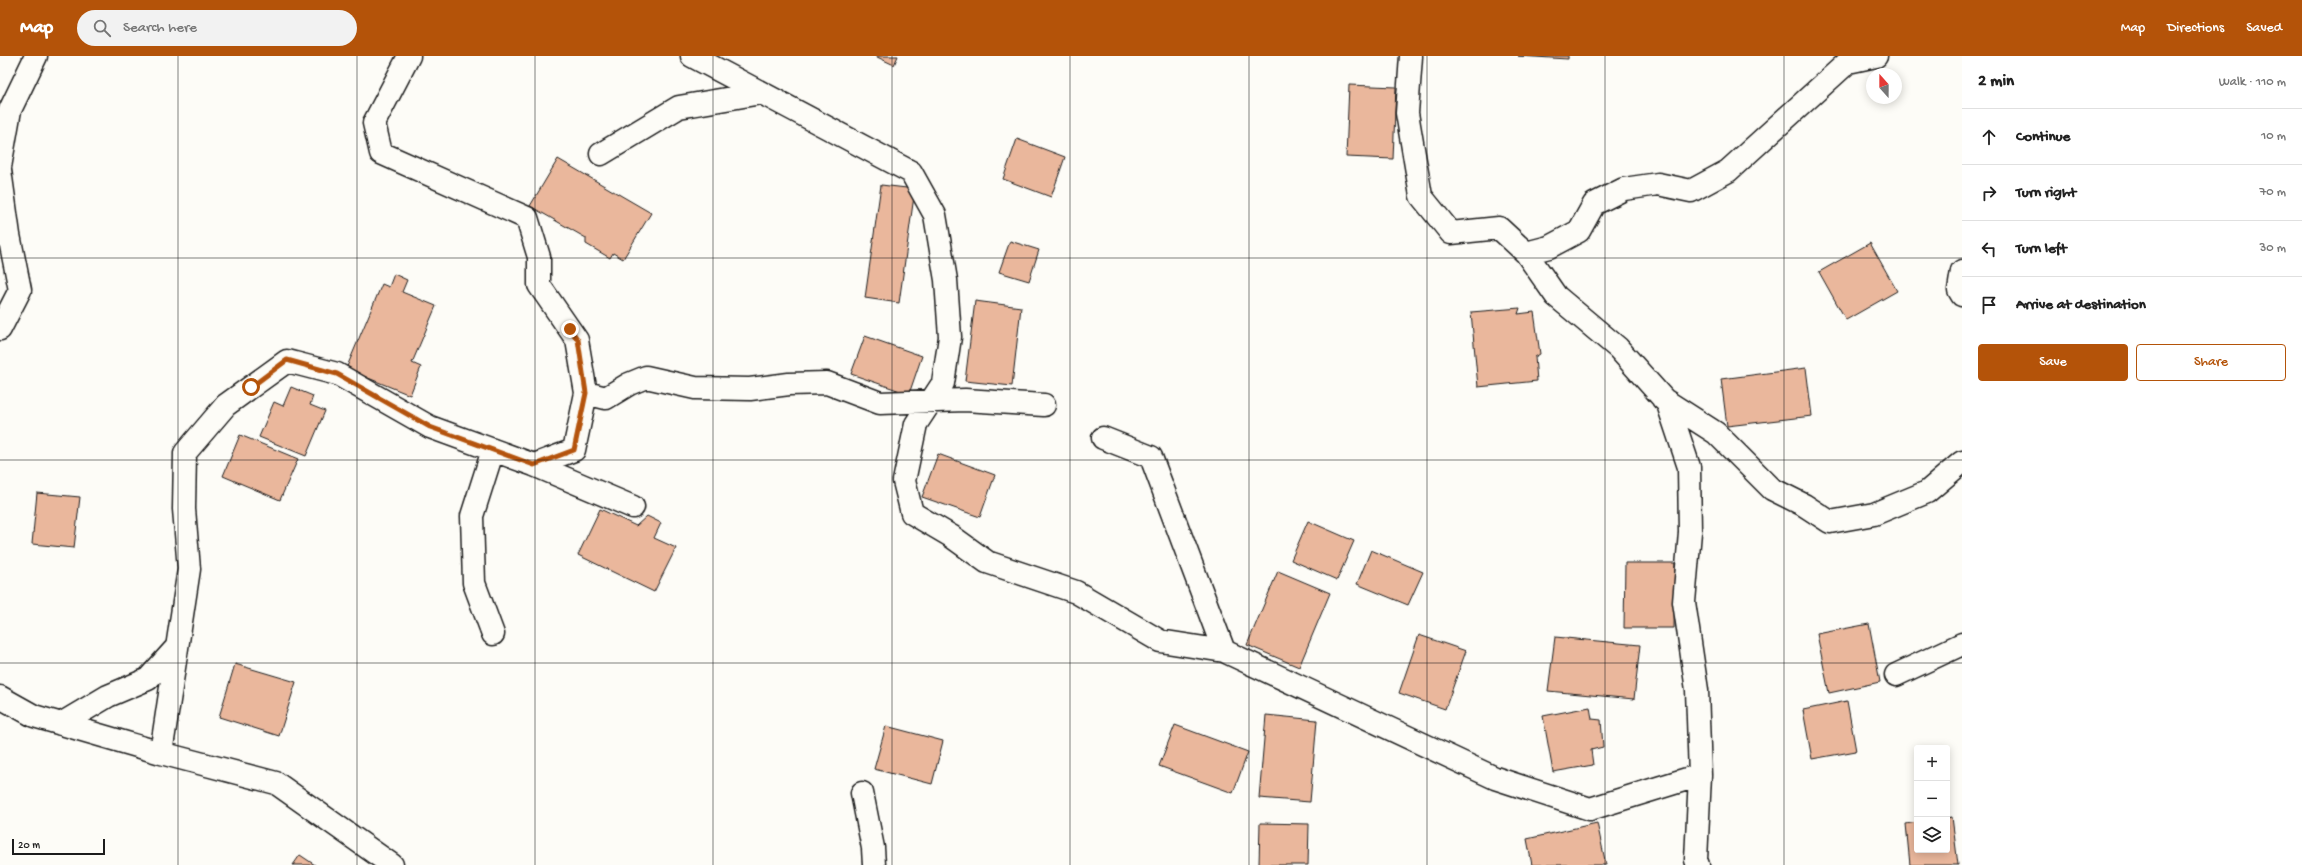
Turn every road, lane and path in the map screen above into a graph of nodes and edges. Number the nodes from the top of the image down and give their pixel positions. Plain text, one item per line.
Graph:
1 (36, 56) edge
2 (409, 56) edge
3 (692, 56) edge
4 (1411, 56) edge
5 (1876, 56) edge
6 (761, 93) junction
7 (601, 154) dead end
8 (0, 166) edge
9 (0, 170) edge
10 (1526, 253) junction
11 (1962, 271) edge
12 (1962, 295) edge
13 (0, 329) edge
14 (586, 393) junction
15 (1663, 399) junction
16 (931, 400) junction
17 (1044, 406) dead end
18 (1103, 438) dead end
19 (493, 450) junction
20 (1962, 462) edge
21 (534, 465) junction
22 (633, 507) dead end
23 (493, 634) dead end
24 (1962, 644) edge
25 (176, 648) junction
26 (1224, 651) junction
27 (1896, 675) dead end
28 (0, 697) edge
29 (61, 724) junction
30 (161, 754) junction
31 (1700, 775) junction
32 (862, 793) dead end
33 (392, 865) edge
34 (874, 865) edge
35 (1698, 865) edge

1 - 8 street
2 - 14 street
3 - 6 street
4 - 10 street
5 - 10 street
6 - 7 street
6 - 16 street
9 - 13 street
10 - 15 street
11 - 12 street
14 - 16 street
14 - 21 street
15 - 20 street
15 - 31 street
16 - 17 street
16 - 26 street
18 - 26 street
19 - 21 street
19 - 23 street
19 - 25 street
21 - 22 street
24 - 27 street
25 - 29 street
25 - 30 street
26 - 31 street
28 - 29 street
29 - 30 street
30 - 33 street
31 - 35 street
32 - 34 street

